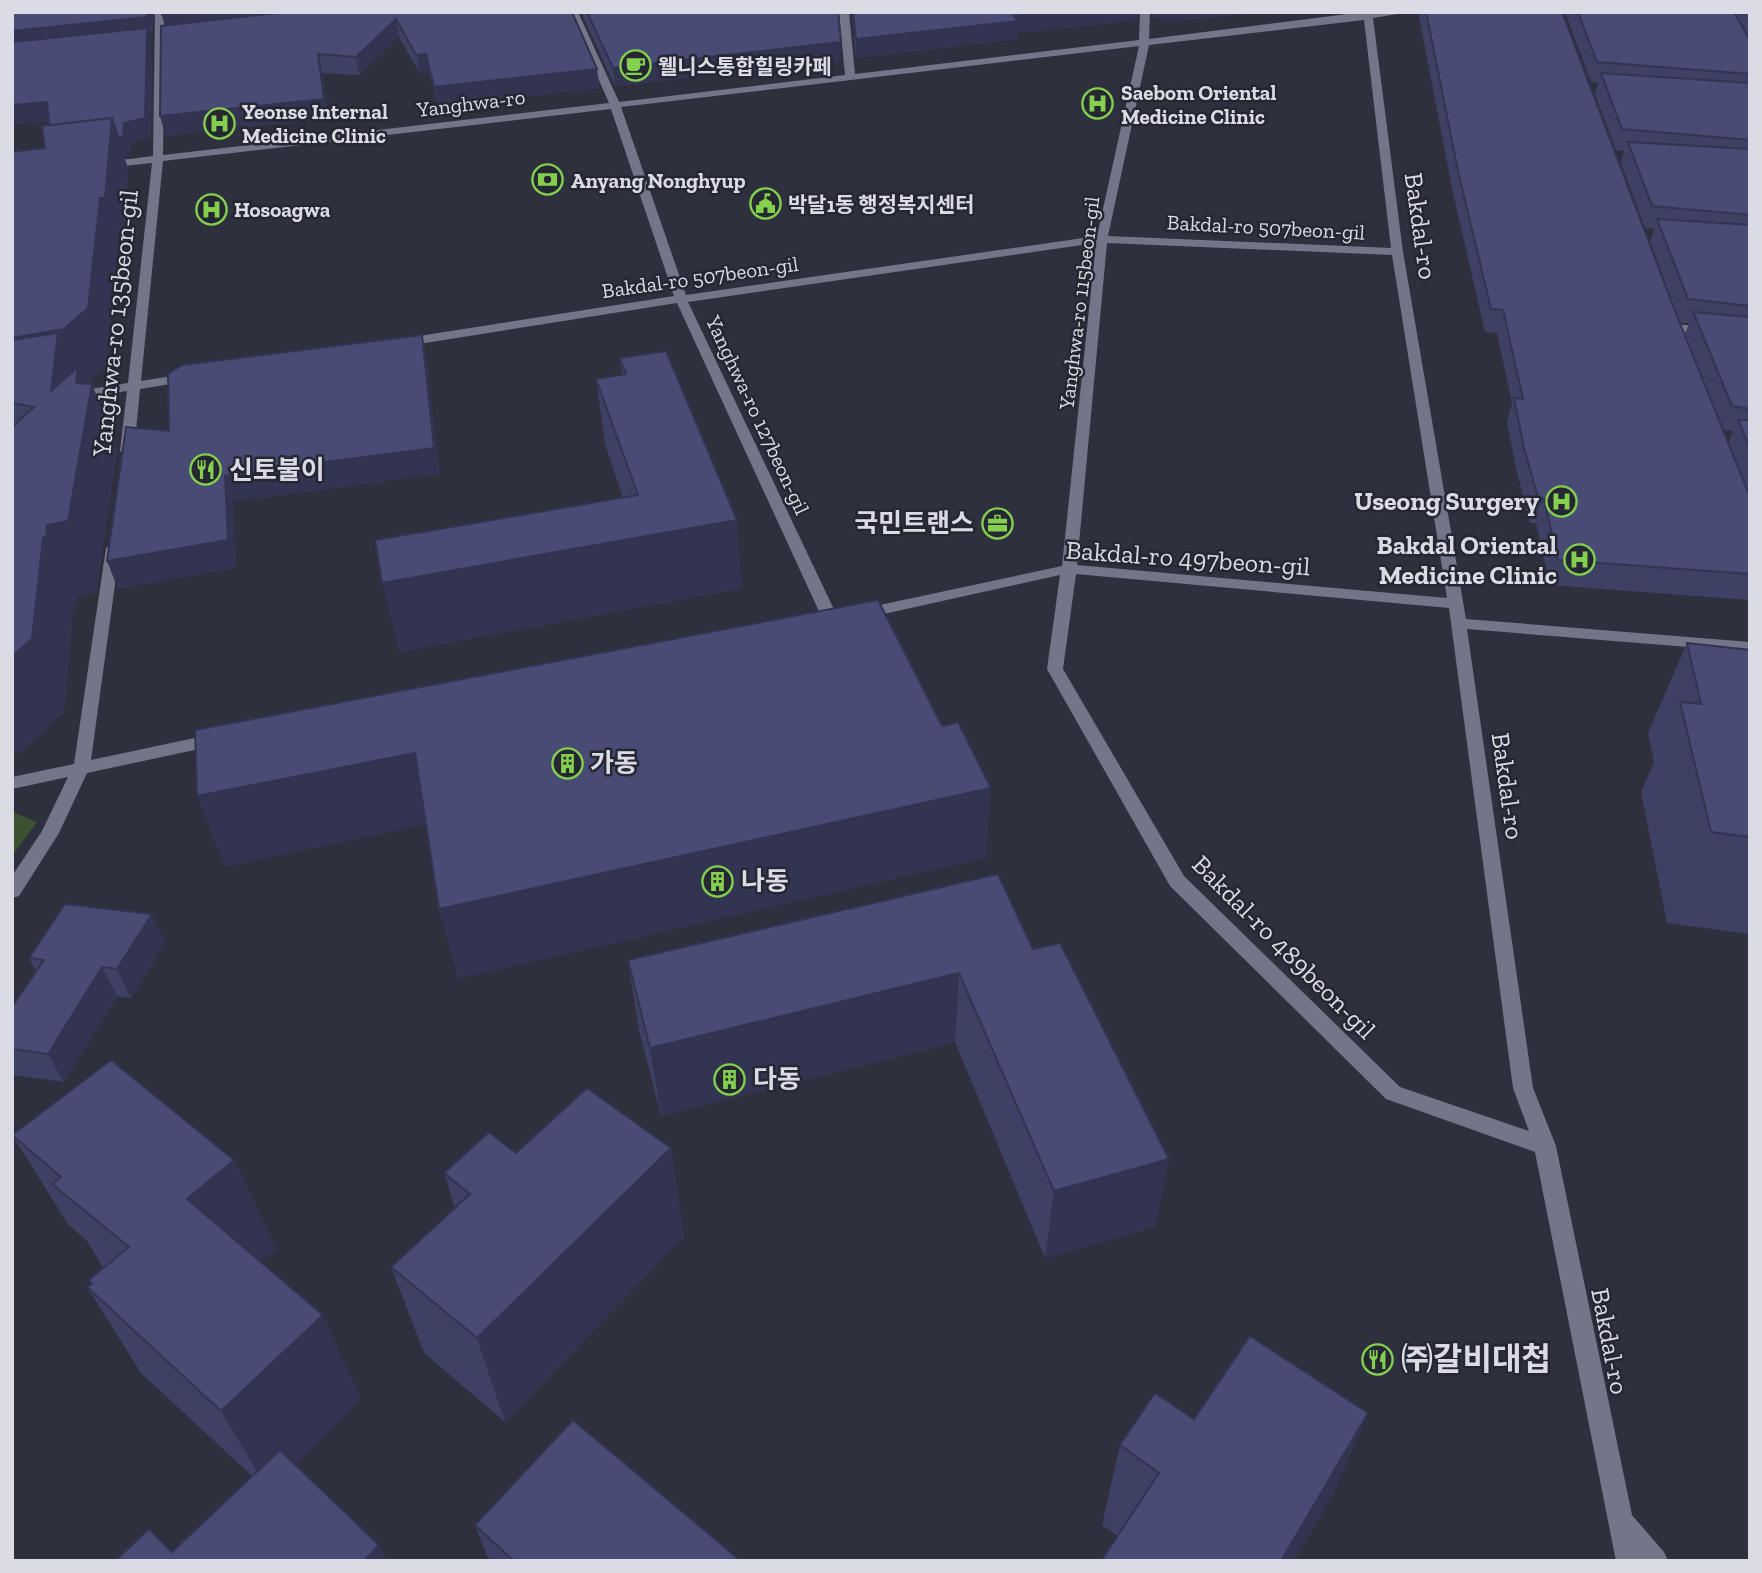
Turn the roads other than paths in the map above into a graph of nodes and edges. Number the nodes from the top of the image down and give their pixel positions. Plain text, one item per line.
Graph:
1 (160, 12) edge
2 (573, 12) edge
3 (844, 12) edge
4 (1145, 12) edge
5 (1405, 12) edge
6 (1368, 14) edge
7 (173, 38) edge
8 (160, 40) junction
9 (146, 41) edge
10 (1144, 44) junction
11 (850, 78) junction
12 (615, 105) junction
13 (158, 159) junction
14 (92, 167) edge
15 (1102, 239) junction
16 (1397, 253) junction
17 (681, 299) junction
18 (1673, 328) edge
19 (1750, 334) edge
20 (381, 346) edge
21 (204, 375) edge
22 (136, 386) junction
23 (53, 398) edge
24 (124, 467) edge
25 (115, 536) edge
26 (1069, 569) junction
27 (1457, 604) junction
28 (824, 621) joint
29 (1459, 623) junction
30 (1750, 647) edge
31 (232, 737) edge
32 (82, 766) junction
33 (12, 783) edge
34 (12, 891) edge
35 (1545, 1146) junction
36 (1619, 1519) junction
37 (1629, 1561) edge
38 (1655, 1561) edge

1 - 8 street, Yanghwa-ro 135beon-gil
2 - 12 street, Yanghwa-ro 127beon-gil
3 - 11 street
4 - 10 street, Yanghwa-ro 115beon-gil
5 - 6 street, Yanghwa-ro
6 - 10 street, Yanghwa-ro
6 - 16 street, Bakdal-ro
7 - 8 street
8 - 9 street
8 - 13 street, Yanghwa-ro 135beon-gil
10 - 11 street, Yanghwa-ro
10 - 15 street, Yanghwa-ro 115beon-gil
11 - 12 street, Yanghwa-ro
12 - 13 street, Yanghwa-ro
12 - 17 street, Yanghwa-ro 127beon-gil
13 - 14 street, Yanghwa-ro
13 - 22 street, Yanghwa-ro 135beon-gil
15 - 16 street, Bakdal-ro 507beon-gil
15 - 17 street, Bakdal-ro 507beon-gil
15 - 26 street, Yanghwa-ro 115beon-gil
16 - 27 street, Bakdal-ro
17 - 20 street, Bakdal-ro 507beon-gil
17 - 28 street, Yanghwa-ro 127beon-gil
18 - 19 street
21 - 22 street
22 - 23 street
22 - 24 street, Yanghwa-ro 135beon-gil
25 - 32 street
26 - 27 street, Bakdal-ro 497beon-gil
26 - 28 street, Bakdal-ro 497beon-gil
26 - 35 street, Bakdal-ro 489beon-gil
27 - 29 street, Bakdal-ro
29 - 30 street
29 - 35 street, Bakdal-ro
31 - 32 street
32 - 33 street
32 - 34 street
35 - 36 street, Bakdal-ro
36 - 37 street, Bakdal-ro
36 - 38 street

